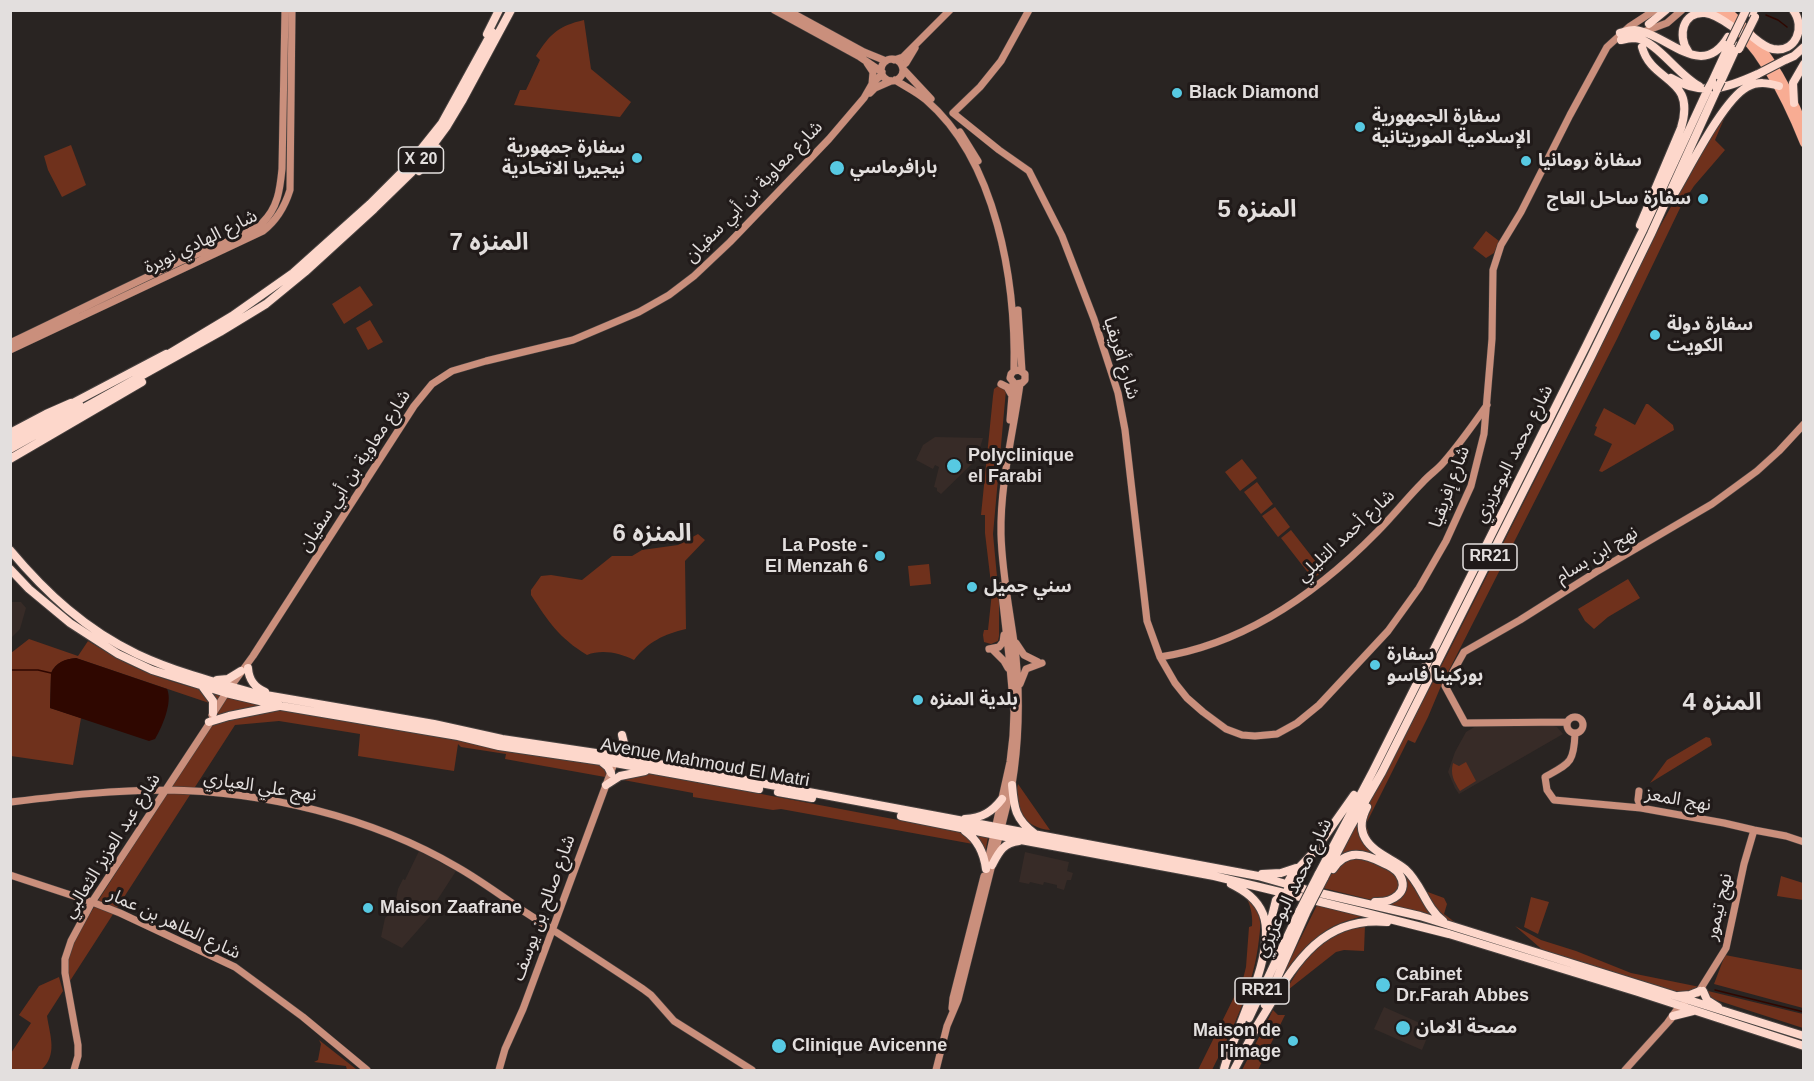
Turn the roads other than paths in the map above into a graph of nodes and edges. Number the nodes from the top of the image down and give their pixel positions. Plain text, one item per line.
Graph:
1 (285, 10) edge
2 (292, 10) edge
3 (511, 10) edge
4 (516, 10) edge
5 (774, 10) edge
6 (787, 10) edge
7 (950, 10) edge
8 (1029, 10) edge
9 (1654, 10) edge
10 (1665, 10) edge
11 (1682, 10) edge
12 (1716, 10) edge
13 (1727, 10) edge
14 (1793, 10) edge
15 (1752, 12) edge
16 (502, 15) edge
17 (1648, 24) dead end
18 (1739, 31) junction
19 (1642, 32) junction
20 (1749, 34) junction
21 (1620, 36) junction
22 (917, 43) junction
23 (1734, 44) junction
24 (1803, 46) edge
25 (1642, 47) dead end
26 (1690, 53) junction
27 (860, 57) junction
28 (890, 61) junction
29 (1803, 64) edge
30 (902, 67) junction
31 (1656, 68) junction
32 (882, 73) junction
33 (893, 80) junction
34 (872, 84) junction
35 (1713, 86) junction
36 (1779, 86) junction
37 (465, 89) junction
38 (864, 98) junction
39 (1794, 103) junction
40 (1803, 126) edge
41 (1803, 143) edge
42 (1651, 234) junction
43 (1636, 244) junction
44 (299, 273) junction
45 (220, 332) junction
46 (10, 343) edge
47 (180, 347) junction
48 (10, 350) edge
49 (1018, 371) junction
50 (1016, 383) junction
51 (1000, 384) dead end
52 (1012, 396) junction
53 (1487, 404) junction
54 (1803, 424) edge
55 (1471, 427) junction
56 (1484, 434) junction
57 (10, 435) edge
58 (27, 436) junction
59 (10, 442) edge
60 (10, 449) edge
61 (10, 460) edge
62 (10, 550) edge
63 (10, 560) edge
64 (10, 569) edge
65 (47, 603) junction
66 (1005, 627) junction
67 (1012, 631) junction
68 (1160, 657) junction
69 (245, 669) junction
70 (1010, 675) junction
71 (203, 682) junction
72 (230, 690) junction
73 (1018, 690) junction
74 (270, 695) junction
75 (281, 706) junction
76 (212, 718) junction
77 (1568, 722) junction
78 (1575, 733) junction
79 (622, 735) dead end
80 (615, 759) junction
81 (602, 761) junction
82 (639, 761) junction
83 (654, 770) junction
84 (1378, 770) junction
85 (611, 773) junction
86 (606, 785) junction
87 (1012, 785) junction
88 (164, 790) junction
89 (1639, 790) dead end
90 (1002, 799) junction
91 (10, 802) edge
92 (1641, 808) junction
93 (958, 824) junction
94 (1754, 830) junction
95 (996, 831) junction
96 (1038, 836) junction
97 (1021, 840) junction
98 (1803, 842) edge
99 (1304, 863) junction
100 (989, 867) junction
101 (10, 875) edge
102 (1252, 875) junction
103 (1214, 876) junction
104 (1322, 877) junction
105 (1290, 890) junction
106 (1424, 899) junction
107 (1353, 901) junction
108 (92, 902) junction
109 (1303, 912) junction
110 (1420, 916) junction
111 (1391, 920) junction
112 (1408, 924) junction
113 (1452, 926) junction
114 (552, 929) junction
115 (1266, 938) junction
116 (1702, 989) junction
117 (1638, 992) junction
118 (1665, 997) junction
119 (1689, 1006) junction
120 (1729, 1013) junction
121 (952, 1014) junction
122 (1671, 1018) junction
123 (1747, 1019) junction
124 (1255, 1029) junction
125 (1803, 1036) edge
126 (1803, 1046) edge
127 (1223, 1070) edge
128 (74, 1071) edge
129 (367, 1071) edge
130 (499, 1071) edge
131 (752, 1071) edge
132 (936, 1071) edge
133 (1234, 1071) edge
134 (1625, 1071) edge

1 - 46 street, شارع الهادي نويرة
2 - 48 street, شارع الهادي نويرة
3 - 16 highway, X 20
4 - 37 highway
5 - 27 street
6 - 28 street
7 - 22 street
8 - 68 street, شارع أفريقيا
9 - 21 street, شارع إفريقيا
10 - 17 highway
11 - 19 street
12 - 18 main road
13 - 20 main road
14 - 20 highway
15 - 23 highway, شارع محمد البوعزيزي / RR21, bridge
16 - 37 highway, X 20
18 - 26 highway
18 - 36 main road
19 - 21 highway
19 - 26 highway
20 - 39 main road
21 - 35 highway
21 - 53 street, شارع إفريقيا
22 - 28 street
22 - 30 street
23 - 26 highway
23 - 35 highway, شارع محمد البوعزيزي / RR21
24 - 35 highway, bridge
25 - 31 highway
27 - 32 street
27 - 34 street
28 - 30 street
28 - 32 street
29 - 39 highway
30 - 33 street
30 - 49 street
31 - 35 highway
31 - 43 highway
32 - 33 street
32 - 34 street, شارع معاوية بن أبي سفيان
33 - 38 street
33 - 49 street
34 - 38 street, شارع معاوية بن أبي سفيان
35 - 42 highway, شارع محمد البوعزيزي / RR21
35 - 43 highway, شارع محمد البوعزيزي / RR21
36 - 41 main road
36 - 42 highway
37 - 44 highway, X 20
37 - 44 highway, X 20
38 - 69 street, شارع معاوية بن أبي سفيان
39 - 40 main road
42 - 84 highway, شارع محمد البوعزيزي / RR21
43 - 84 highway, شارع محمد البوعزيزي / RR21
44 - 45 highway, X 20
44 - 47 highway, X 20
45 - 58 highway, X 20
45 - 61 highway
47 - 57 highway
47 - 58 highway, X 20
49 - 50 street
49 - 50 street
50 - 52 street
50 - 67 street
51 - 52 street
52 - 66 street
53 - 55 street, شارع أحمد التليلي
53 - 56 street, شارع إفريقيا
54 - 77 street, نهج ابن بسام
55 - 56 street
55 - 68 street, شارع أحمد التليلي
56 - 68 street, شارع إفريقيا
58 - 59 highway, X 20
58 - 60 highway, X 20
62 - 71 highway
63 - 65 highway
64 - 65 highway
65 - 71 highway
66 - 70 street
66 - 70 street
67 - 73 street
67 - 73 street
69 - 71 highway
69 - 72 street, شارع معاوية بن أبي سفيان
69 - 74 highway
70 - 90 street
71 - 72 highway
71 - 76 highway
72 - 74 highway, Avenue Mahmoud El Matri
72 - 75 highway, Avenue Mahmoud El Matri
72 - 76 street, شارع عبد العزيز الثعالبي
73 - 87 street
74 - 80 highway, Avenue Mahmoud El Matri
75 - 76 highway
75 - 81 highway, Avenue Mahmoud El Matri
76 - 88 street, شارع عبد العزيز الثعالبي
77 - 78 street
77 - 78 street
78 - 92 street, نهج المعز
79 - 82 highway
80 - 81 highway, Avenue Mahmoud El Matri
80 - 82 highway, Avenue Mahmoud El Matri
80 - 83 highway, Avenue Mahmoud El Matri
80 - 85 street, شارع صالح بن يوسف
81 - 85 highway
82 - 93 highway, Avenue Mahmoud El Matri
83 - 86 highway
83 - 93 highway, Avenue Mahmoud El Matri
84 - 99 highway
84 - 104 highway, شارع محمد البوعزيزي / RR21
84 - 106 highway
85 - 86 street, شارع صالح بن يوسف
86 - 114 street, شارع صالح بن يوسف
87 - 95 street
87 - 96 highway
88 - 91 street, نهج علي العياري
88 - 108 street, شارع عبد العزيز الثعالبي
88 - 114 street, نهج علي العياري
89 - 92 street
90 - 93 highway
90 - 95 street
92 - 94 street, نهج المعز
93 - 95 highway
93 - 100 highway
94 - 98 street, نهج المعز
94 - 116 street, نهج تيمور
95 - 96 highway
95 - 97 highway
95 - 100 street
96 - 102 highway
97 - 100 highway
97 - 103 highway
99 - 102 highway
99 - 105 highway
100 - 121 street
100 - 121 street
101 - 108 street, شارع الطاهر بن عمار
102 - 105 highway
103 - 105 highway
103 - 115 highway
104 - 107 highway
104 - 109 highway, شارع محمد البوعزيزي / RR21, bridge
105 - 107 highway
105 - 111 highway
105 - 115 highway
106 - 110 highway
106 - 113 highway
107 - 110 highway
108 - 128 street, شارع عبد العزيز الثعالبي
108 - 129 street, شارع الطاهر بن عمار
109 - 124 highway, شارع محمد البوعزيزي / RR21
109 - 127 highway, شارع محمد البوعزيزي / RR21
110 - 111 highway
110 - 113 highway
111 - 112 highway
112 - 117 highway
112 - 124 highway
113 - 118 highway
114 - 130 street, شارع صالح بن يوسف
114 - 131 street, نهج علي العياري
115 - 127 highway
116 - 118 highway
116 - 119 street, نهج تيمور
116 - 120 highway
117 - 118 highway
117 - 119 highway
118 - 119 highway
118 - 122 highway
119 - 120 highway
119 - 122 highway
119 - 122 street, نهج تيمور
119 - 123 highway
119 - 126 highway
120 - 123 highway
121 - 132 street
122 - 134 street, نهج تيمور
123 - 125 highway
124 - 133 highway, شارع محمد البوعزيزي / RR21

